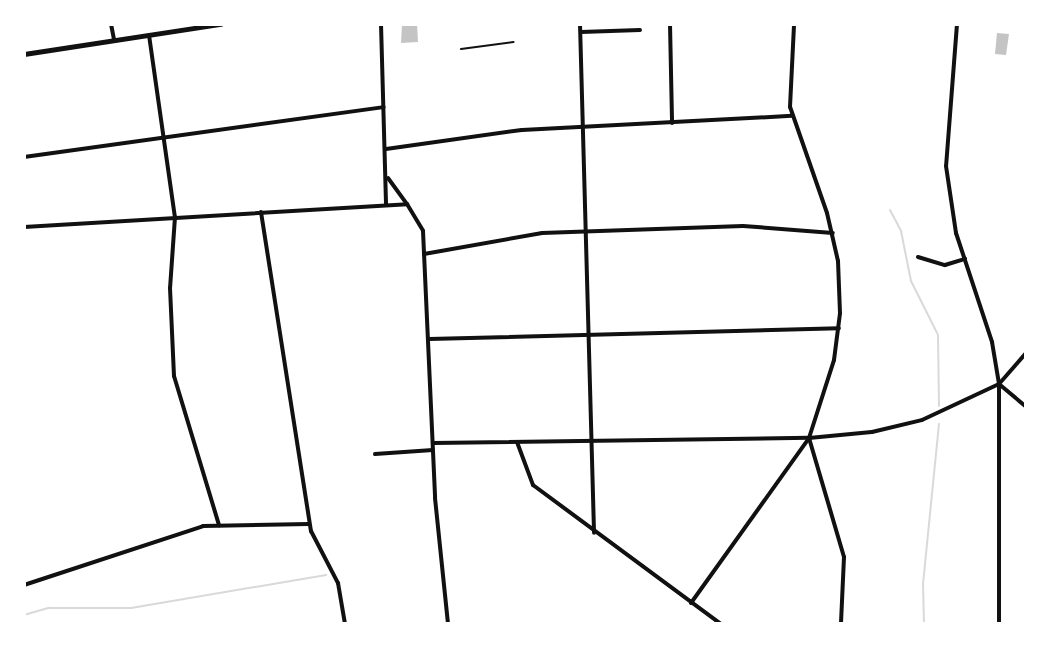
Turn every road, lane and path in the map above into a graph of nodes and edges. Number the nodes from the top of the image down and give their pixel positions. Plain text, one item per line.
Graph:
1 (111, 24) edge
2 (221, 24) edge
3 (381, 24) edge
4 (580, 24) edge
5 (669, 24) edge
6 (794, 24) edge
7 (957, 24) edge
8 (640, 30) dead end
9 (581, 32) junction
10 (149, 35) junction
11 (114, 40) junction
12 (514, 42) dead end
13 (461, 49) dead end
14 (24, 54) edge
15 (384, 107) junction
16 (792, 116) junction
17 (672, 123) junction
18 (584, 127) junction
19 (165, 141) junction
20 (386, 149) junction
21 (24, 157) edge
22 (388, 178) junction
23 (386, 204) junction
24 (406, 204) junction
25 (261, 213) junction
26 (176, 217) junction
27 (24, 227) edge
28 (588, 232) junction
29 (832, 233) junction
30 (424, 254) junction
31 (918, 257) dead end
32 (965, 259) junction
33 (839, 328) junction
34 (592, 337) junction
35 (429, 339) junction
36 (1026, 353) edge
37 (999, 384) junction
38 (1026, 407) edge
39 (809, 438) junction
40 (593, 441) junction
41 (517, 442) junction
42 (433, 443) junction
43 (433, 450) junction
44 (375, 454) dead end
45 (309, 524) junction
46 (219, 525) junction
47 (594, 533) junction
48 (24, 585) edge
49 (691, 603) junction
50 (345, 624) edge
51 (448, 624) edge
52 (721, 624) edge
53 (841, 624) edge
54 (999, 624) edge

1 - 11 street
2 - 10 main road
3 - 15 street
4 - 9 street
5 - 17 street
6 - 16 street
7 - 32 street
8 - 9 street
9 - 18 street
10 - 11 main road
10 - 19 street
11 - 14 main road
12 - 13 lane
15 - 19 street
15 - 20 street
16 - 17 street
16 - 29 street
17 - 18 street
18 - 20 street
18 - 28 street
19 - 21 street
19 - 26 street
20 - 22 street
22 - 23 street
22 - 24 street
23 - 24 street
23 - 25 street
24 - 30 street
25 - 26 street
25 - 45 street
26 - 27 street
26 - 46 street
28 - 29 street
28 - 30 street
28 - 34 street
29 - 33 street
30 - 35 street
31 - 32 street
32 - 37 street
33 - 34 street
33 - 39 street
34 - 35 street
34 - 40 street
35 - 42 street
36 - 37 street
37 - 38 street
37 - 39 street
37 - 54 street
39 - 40 street
39 - 49 street
39 - 53 street
40 - 41 street
40 - 47 street
41 - 42 street
41 - 47 street
42 - 43 street
43 - 44 street
43 - 51 street
45 - 46 street
45 - 50 street
46 - 48 street
47 - 49 street
49 - 52 street

